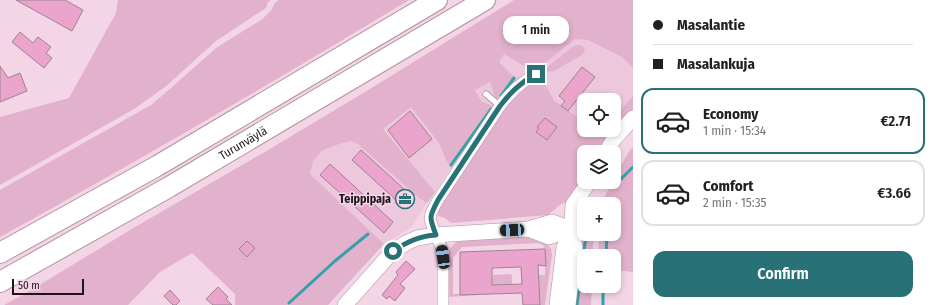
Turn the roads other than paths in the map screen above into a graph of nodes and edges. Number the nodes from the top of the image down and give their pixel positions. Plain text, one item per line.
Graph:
1 (437, 0) edge
2 (485, 0) edge
3 (536, 74) dead end
4 (486, 94) dead end
5 (500, 106) junction
6 (633, 118) edge
7 (610, 145) edge
8 (584, 189) edge
9 (577, 221) edge
10 (572, 229) junction
11 (436, 235) junction
12 (0, 252) edge
13 (0, 282) edge
14 (345, 305) edge
15 (443, 305) edge
16 (557, 305) edge
17 (568, 305) edge

1 - 12 highway, Turunväylä
2 - 13 highway, Turunväylä
3 - 5 street
4 - 5 lane
5 - 11 street
6 - 7 main road
8 - 10 main road
9 - 10 main road
10 - 11 main road
10 - 16 main road
10 - 17 main road
11 - 14 main road
11 - 15 street

